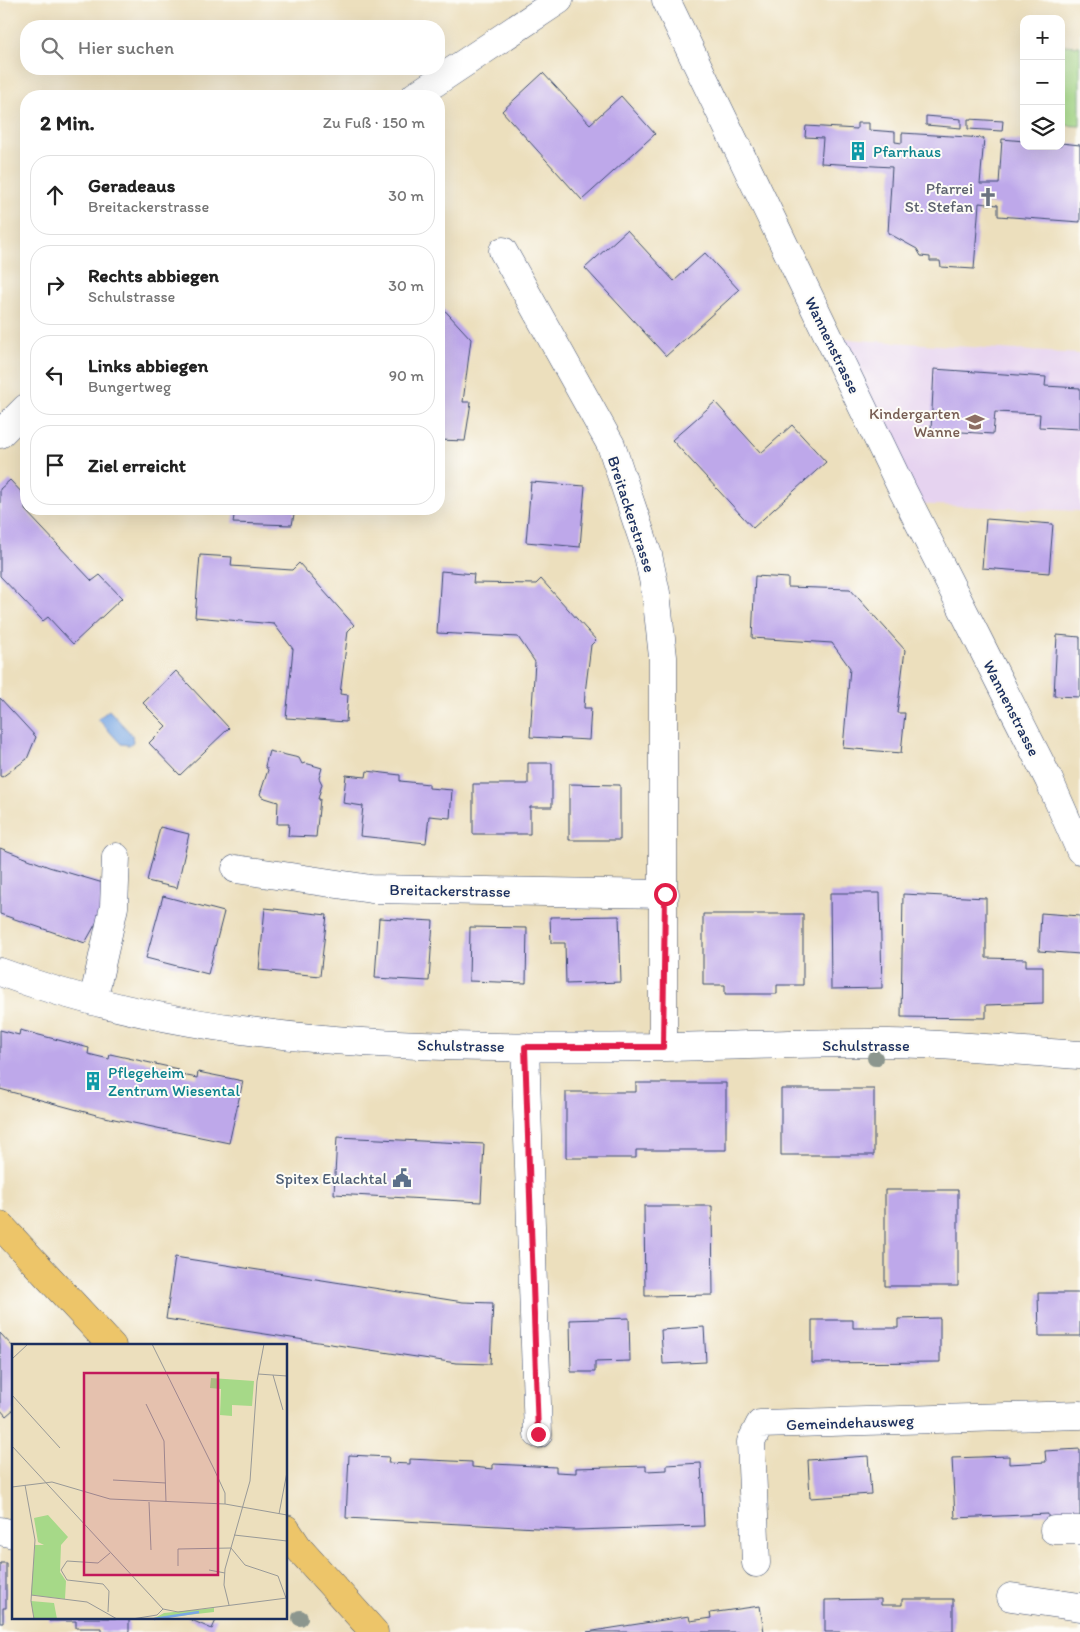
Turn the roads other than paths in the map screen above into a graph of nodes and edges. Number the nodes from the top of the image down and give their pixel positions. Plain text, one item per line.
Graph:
1 (559, 0) edge
2 (666, 0) edge
3 (424, 90) edge
4 (503, 251) dead end
5 (20, 414) edge
6 (0, 434) edge
7 (1080, 850) edge
8 (116, 857) dead end
9 (236, 869) dead end
10 (665, 894) junction
11 (0, 972) edge
12 (93, 1001) junction
13 (525, 1047) junction
14 (663, 1047) junction
15 (1080, 1055) edge
16 (0, 1225) edge
17 (110, 1344) edge
18 (1080, 1415) edge
19 (538, 1434) dead end
20 (288, 1532) edge
21 (756, 1563) dead end
22 (1011, 1597) dead end
23 (1080, 1607) edge
24 (374, 1632) edge

1 - 3 street
2 - 7 street, Wannenstrasse
4 - 10 street, Breitackerstrasse
5 - 6 street
8 - 12 street
9 - 10 street, Breitackerstrasse
10 - 14 street, Breitackerstrasse
11 - 12 street, Schulstrasse
12 - 13 street, Schulstrasse
13 - 14 street, Schulstrasse
13 - 19 street
14 - 15 street, Schulstrasse
16 - 17 main road
18 - 21 street, Gemeindehausweg
20 - 24 main road
22 - 23 street

